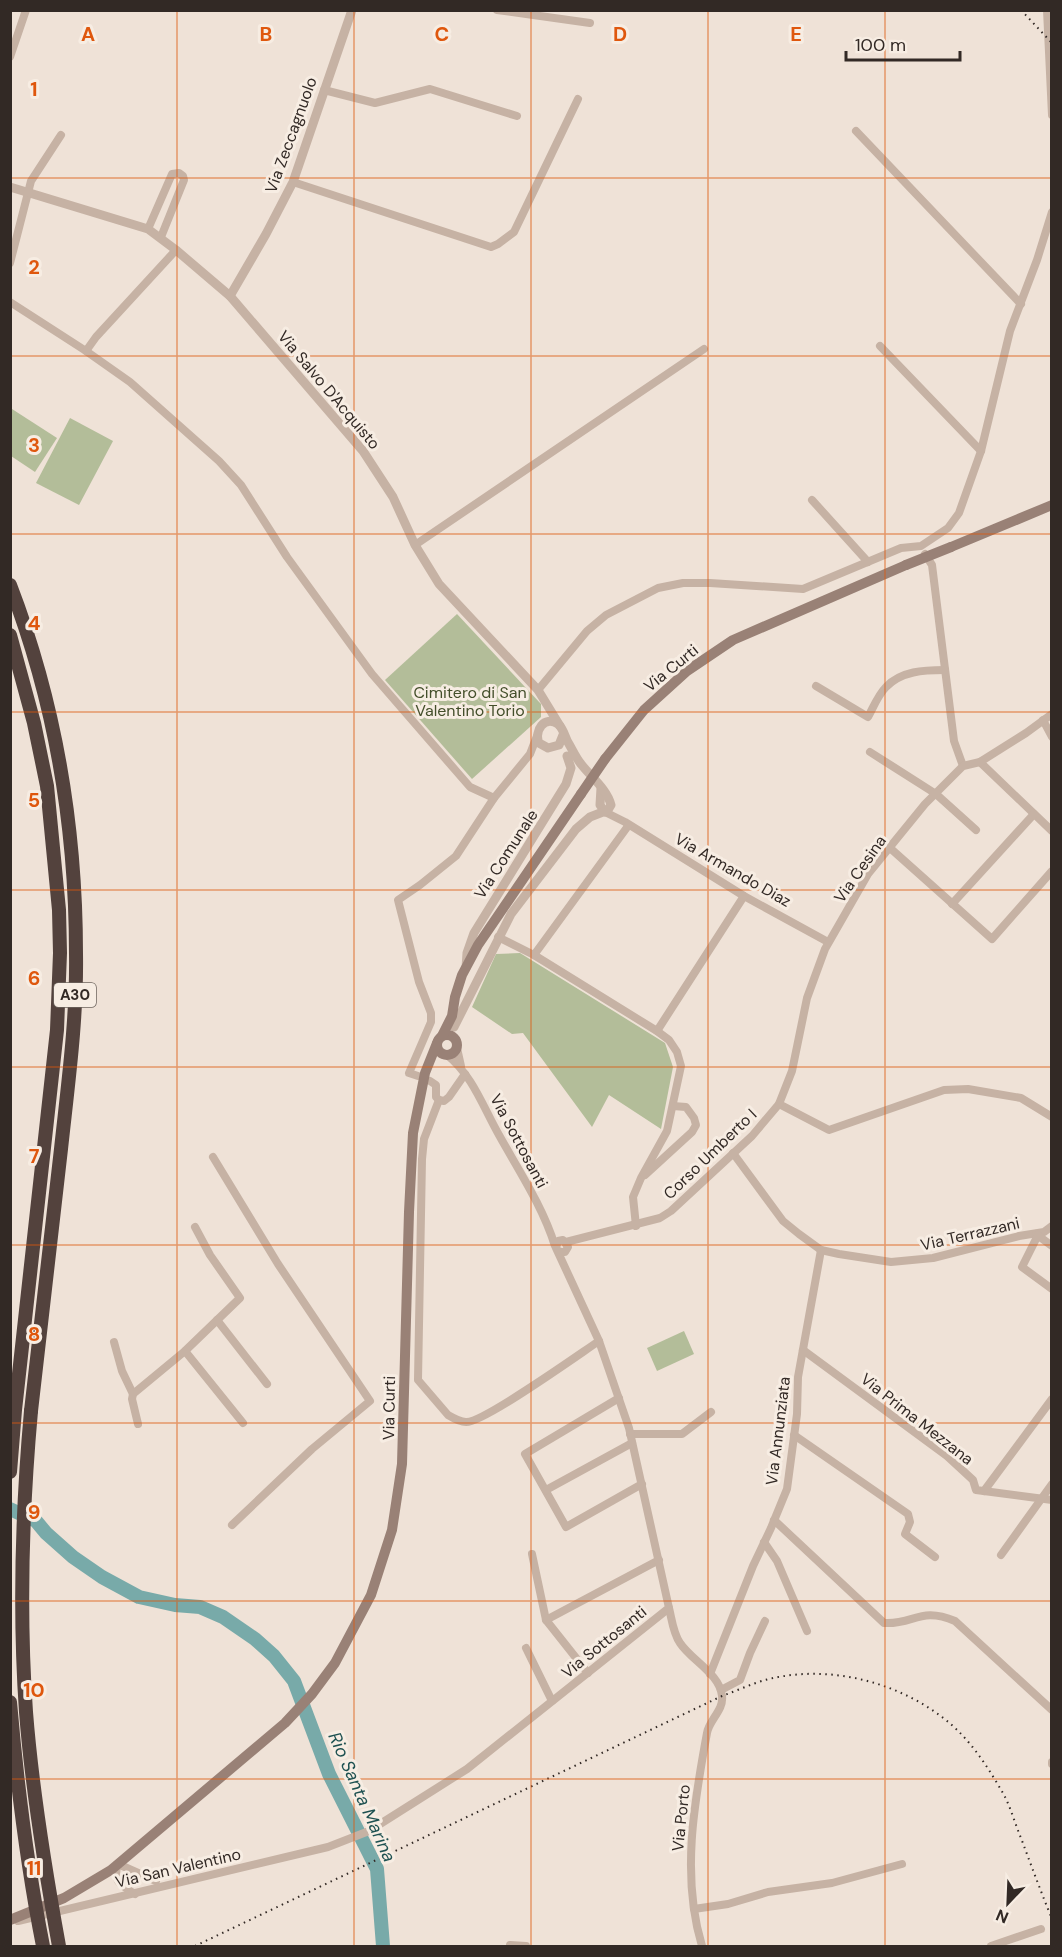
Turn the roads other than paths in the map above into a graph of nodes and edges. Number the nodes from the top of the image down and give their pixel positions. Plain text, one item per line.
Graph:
1 (26, 10) edge
2 (352, 10) edge
3 (497, 10) edge
4 (1047, 10) edge
5 (590, 23) dead end
6 (10, 57) edge
7 (324, 90) junction
8 (578, 99) dead end
9 (1052, 115) edge
10 (517, 116) dead end
11 (856, 131) dead end
12 (61, 135) dead end
13 (293, 182) junction
14 (10, 187) edge
15 (29, 192) junction
16 (1052, 212) edge
17 (148, 229) junction
18 (161, 237) junction
19 (176, 250) junction
20 (10, 262) edge
21 (230, 297) junction
22 (10, 302) edge
23 (1021, 304) junction
24 (880, 346) dead end
25 (704, 349) dead end
26 (86, 351) junction
27 (981, 451) junction
28 (812, 500) dead end
29 (1052, 505) edge
30 (415, 545) junction
31 (921, 546) junction
32 (868, 562) junction
33 (10, 585) edge
34 (10, 635) edge
35 (945, 670) junction
36 (816, 686) dead end
37 (538, 690) junction
38 (548, 706) junction
39 (1052, 714) edge
40 (1043, 720) junction
41 (543, 724) junction
42 (560, 726) junction
43 (564, 735) junction
44 (537, 736) junction
45 (1052, 737) edge
46 (548, 748) junction
47 (870, 752) dead end
48 (530, 754) junction
49 (567, 756) junction
50 (980, 762) junction
51 (580, 763) junction
52 (963, 766) junction
53 (601, 788) junction
54 (936, 794) junction
55 (494, 798) junction
56 (611, 802) junction
57 (605, 812) junction
58 (1034, 814) junction
59 (626, 824) junction
60 (976, 830) dead end
61 (1052, 831) edge
62 (890, 848) junction
63 (1052, 871) edge
64 (744, 896) junction
65 (952, 904) junction
66 (498, 937) junction
67 (828, 942) junction
68 (534, 955) junction
69 (466, 968) junction
70 (453, 1022) junction
71 (657, 1031) junction
72 (440, 1039) junction
73 (456, 1044) junction
74 (445, 1055) junction
75 (428, 1065) junction
76 (463, 1071) junction
77 (418, 1076) dead end
78 (430, 1081) dead end
79 (439, 1100) junction
80 (779, 1104) junction
81 (673, 1106) junction
82 (1052, 1117) edge
83 (733, 1152) junction
84 (213, 1157) dead end
85 (641, 1178) junction
86 (636, 1226) junction
87 (1052, 1226) edge
88 (195, 1227) dead end
89 (1037, 1234) junction
90 (1052, 1246) edge
91 (562, 1247) junction
92 (821, 1250) junction
93 (1052, 1289) edge
94 (217, 1320) junction
95 (599, 1341) junction
96 (114, 1342) dead end
97 (802, 1350) junction
98 (185, 1351) junction
99 (267, 1384) dead end
100 (133, 1395) junction
101 (619, 1398) junction
102 (1052, 1399) edge
103 (711, 1412) dead end
104 (243, 1423) dead end
105 (138, 1424) dead end
106 (630, 1434) junction
107 (794, 1435) junction
108 (632, 1443) junction
109 (10, 1472) edge
110 (642, 1484) junction
111 (1052, 1484) edge
112 (546, 1490) junction
113 (984, 1491) junction
114 (1041, 1497) junction
115 (1052, 1500) edge
116 (774, 1520) junction
117 (232, 1526) dead end
118 (764, 1542) junction
119 (532, 1554) dead end
120 (1001, 1555) dead end
121 (935, 1557) dead end
122 (659, 1560) junction
123 (669, 1608) junction
124 (546, 1620) junction
125 (765, 1621) dead end
126 (807, 1631) dead end
127 (526, 1648) dead end
128 (588, 1672) junction
129 (710, 1674) junction
130 (722, 1693) junction
131 (10, 1701) edge
132 (552, 1701) junction
133 (1052, 1710) edge
134 (285, 1723) joint
135 (351, 1839) joint
136 (118, 1864) junction
137 (902, 1864) dead end
138 (156, 1881) dead end
139 (135, 1894) junction
140 (694, 1909) junction
141 (10, 1922) edge
142 (1041, 1929) dead end
143 (510, 1945) dead end
144 (43, 1947) edge
145 (59, 1947) edge
146 (526, 1947) edge
147 (702, 1947) edge
148 (991, 1947) edge

1 - 6 street
2 - 7 street, Via Zeccagnuolo
3 - 5 street
4 - 9 street
7 - 10 street
7 - 13 street, Via Zeccagnuolo
8 - 13 street
11 - 23 street
12 - 15 street
13 - 21 street, Via Zeccagnuolo
14 - 15 street, Via Salvo D'Acquisto
15 - 17 street, Via Salvo D'Acquisto
15 - 20 street
16 - 23 street
17 - 18 street, Via Salvo D'Acquisto
17 - 18 street
18 - 19 street, Via Salvo D'Acquisto
19 - 21 street, Via Salvo D'Acquisto
19 - 26 street
21 - 30 street, Via Salvo D'Acquisto
22 - 26 street
23 - 27 street
24 - 27 street
25 - 30 street
26 - 55 street
27 - 31 street
28 - 32 street
29 - 69 main road, Via Curti, bridge
30 - 37 street, Via Salvo D'Acquisto
31 - 32 street
31 - 35 street
32 - 37 street
33 - 145 highway, A30, bridge
34 - 109 highway, A30
35 - 36 street
35 - 52 street
37 - 38 street, Via Salvo D'Acquisto
38 - 41 street
38 - 42 street, Via Salvo D'Acquisto
39 - 40 street
40 - 45 street
40 - 50 street
41 - 42 street
41 - 44 street
42 - 43 street
43 - 46 street
43 - 51 street
44 - 46 street
44 - 48 street
46 - 48 street
46 - 49 street
47 - 54 street
48 - 55 street
49 - 51 street
49 - 69 street, Via Comunale
50 - 52 street
50 - 58 street
51 - 53 street, Via Armando Diaz
52 - 54 street, Via Cesina
53 - 56 street, Via Armando Diaz
53 - 57 street
54 - 60 street
54 - 62 street, Via Cesina
55 - 77 street
56 - 57 street, Via Curti
56 - 59 street, Via Armando Diaz
57 - 59 street, Via Armando Diaz
57 - 66 street, Via Curti
58 - 61 street
58 - 65 street
59 - 64 street, Via Armando Diaz
59 - 68 street
62 - 65 street
62 - 67 street, Via Cesina
63 - 65 street
64 - 67 street, Via Armando Diaz
64 - 71 street
66 - 68 street
66 - 70 street, Via Curti
67 - 80 street, Via Cesina
68 - 71 street
69 - 70 main road, Via Curti
70 - 72 main road, Via Curti
70 - 73 main road, Via Curti
71 - 81 street
72 - 73 main road
72 - 74 main road
72 - 75 main road, Via Curti
73 - 74 main road
73 - 76 street, Via Sottosanti
74 - 75 main road
74 - 76 street, Via Sottosanti
75 - 134 main road, Via Curti
76 - 79 street
76 - 91 street, Via Sottosanti
78 - 79 street
79 - 95 street
80 - 82 street
80 - 83 street, Corso Umberto I
81 - 85 street
81 - 85 street
83 - 86 street, Corso Umberto I
83 - 92 street
84 - 117 street
85 - 86 street
86 - 91 street, Corso Umberto I
87 - 89 street, Via Terrazzani
88 - 94 street
89 - 90 street
89 - 92 street, Via Terrazzani
89 - 93 street
91 - 95 street, Via Sottosanti
92 - 97 street, Via Annunziata
94 - 98 street
94 - 99 street
95 - 101 street, Via Sottosanti
96 - 100 street
97 - 107 street, Via Annunziata
97 - 113 street, Via Prima Mezzana
98 - 100 street
98 - 104 street
100 - 105 street
101 - 106 street, Via Sottosanti
101 - 112 street
102 - 113 street
103 - 106 street
106 - 108 street, Via Sottosanti
107 - 116 street, Via Annunziata
107 - 121 street
108 - 110 street, Via Sottosanti
108 - 112 street
110 - 112 street
110 - 122 street, Via Sottosanti
111 - 114 street
113 - 114 street
114 - 115 street
114 - 120 street
116 - 118 street, Via Annunziata
116 - 133 street
118 - 126 street
118 - 129 street, Via Annunziata
119 - 124 street
122 - 123 street, Via Sottosanti
122 - 124 street
123 - 128 street, Via Sottosanti
123 - 129 street
124 - 128 street
125 - 130 street
127 - 132 street
128 - 132 street, Via Sottosanti
129 - 130 street
130 - 140 street, Via Porto
131 - 144 highway, bridge
132 - 135 street, Via Sottosanti
134 - 136 main road, Via San Valentino
135 - 139 street, Via San Valentino
136 - 138 street
136 - 139 street
136 - 141 main road, Via San Valentino
137 - 140 street
139 - 141 street, Via San Valentino
140 - 147 street, Via Porto
142 - 148 street
143 - 146 street

